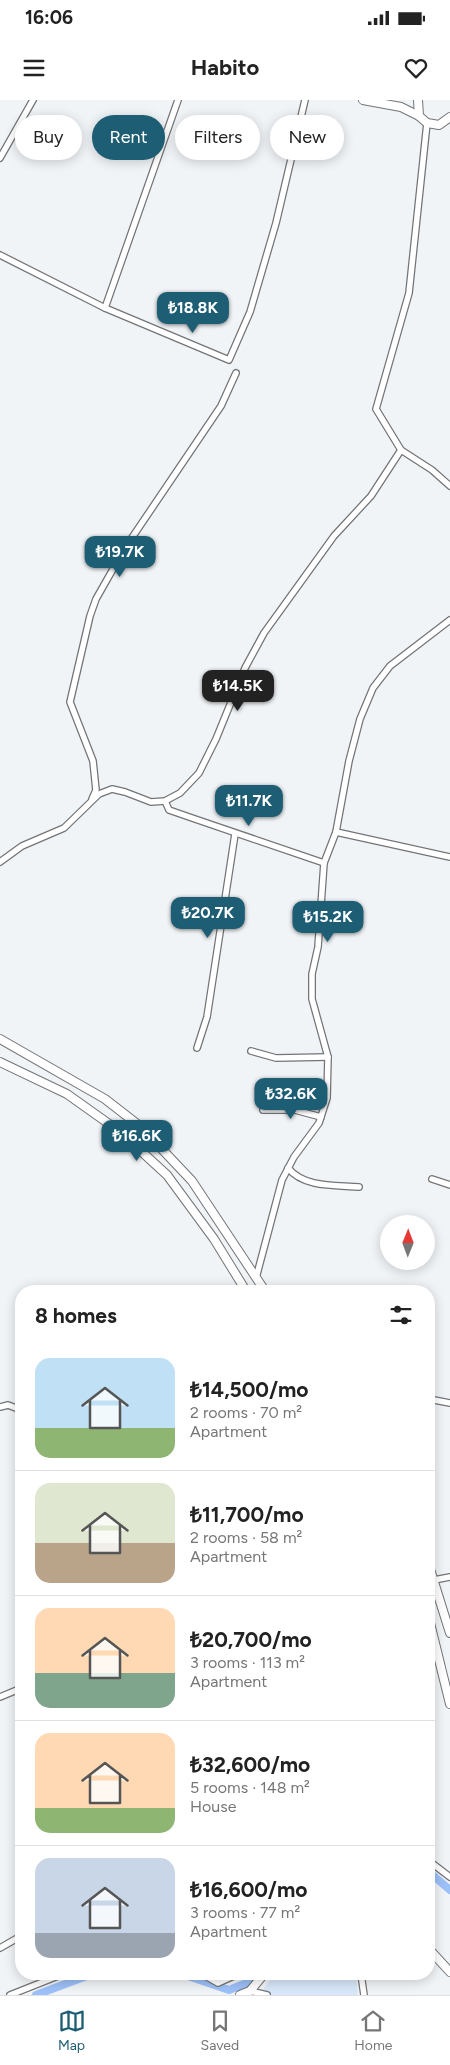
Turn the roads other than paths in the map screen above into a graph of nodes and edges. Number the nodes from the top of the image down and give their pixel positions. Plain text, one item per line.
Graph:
1 (33, 100) edge
2 (178, 100) edge
3 (305, 100) edge
4 (364, 100) edge
5 (418, 100) edge
6 (419, 116) junction
7 (450, 118) edge
8 (427, 123) junction
9 (0, 158) edge
10 (0, 255) edge
11 (105, 308) junction
12 (236, 373) dead end
13 (400, 450) junction
14 (450, 486) edge
15 (450, 620) edge
16 (92, 799) junction
17 (165, 801) junction
18 (336, 832) junction
19 (235, 834) junction
20 (450, 858) edge
21 (0, 862) edge
22 (324, 862) junction
23 (0, 1039) edge
24 (197, 1048) dead end
25 (251, 1052) dead end
26 (328, 1057) junction
27 (0, 1062) edge
28 (263, 1110) dead end
29 (321, 1118) junction
30 (288, 1168) junction
31 (432, 1179) dead end
32 (450, 1185) edge
33 (359, 1187) dead end
34 (256, 1278) junction
35 (242, 1285) edge
36 (260, 1285) edge
37 (435, 1400) edge
38 (450, 1403) edge
39 (0, 1407) edge
40 (15, 1408) edge
41 (450, 1577) edge
42 (435, 1580) edge
43 (435, 1583) edge
44 (450, 1633) edge
45 (435, 1643) edge
46 (15, 1691) edge
47 (0, 1697) edge
48 (450, 1704) edge
49 (435, 1866) edge
50 (450, 1877) edge
51 (15, 1939) edge
52 (0, 1948) edge
53 (435, 1956) edge
54 (450, 1972) edge
55 (48, 1980) edge
56 (213, 1980) edge
57 (225, 1980) edge
58 (259, 1980) edge
59 (362, 1980) edge
60 (250, 1991) junction
61 (10, 1995) edge
62 (240, 1995) edge
63 (267, 1995) edge
64 (364, 1995) edge

1 - 9 street
2 - 11 street
3 - 11 street
4 - 6 main road
5 - 6 main road
6 - 8 main road
7 - 8 main road
8 - 13 street
10 - 11 street
12 - 16 street
13 - 14 street
13 - 17 street
15 - 18 street
16 - 17 street
16 - 21 street
17 - 19 street
18 - 20 street
18 - 22 street
19 - 22 street
19 - 24 street
22 - 26 street
23 - 34 main road
25 - 26 street
26 - 29 street
27 - 35 main road
28 - 29 street
29 - 30 street
30 - 33 street
30 - 34 street
31 - 32 street
34 - 36 main road
37 - 38 street
39 - 40 street
41 - 42 street
43 - 44 main road
45 - 48 main road
46 - 47 street
49 - 50 street
51 - 52 street
53 - 54 main road
55 - 61 street
56 - 57 street
58 - 60 main road
59 - 64 street
60 - 62 main road
60 - 63 street

